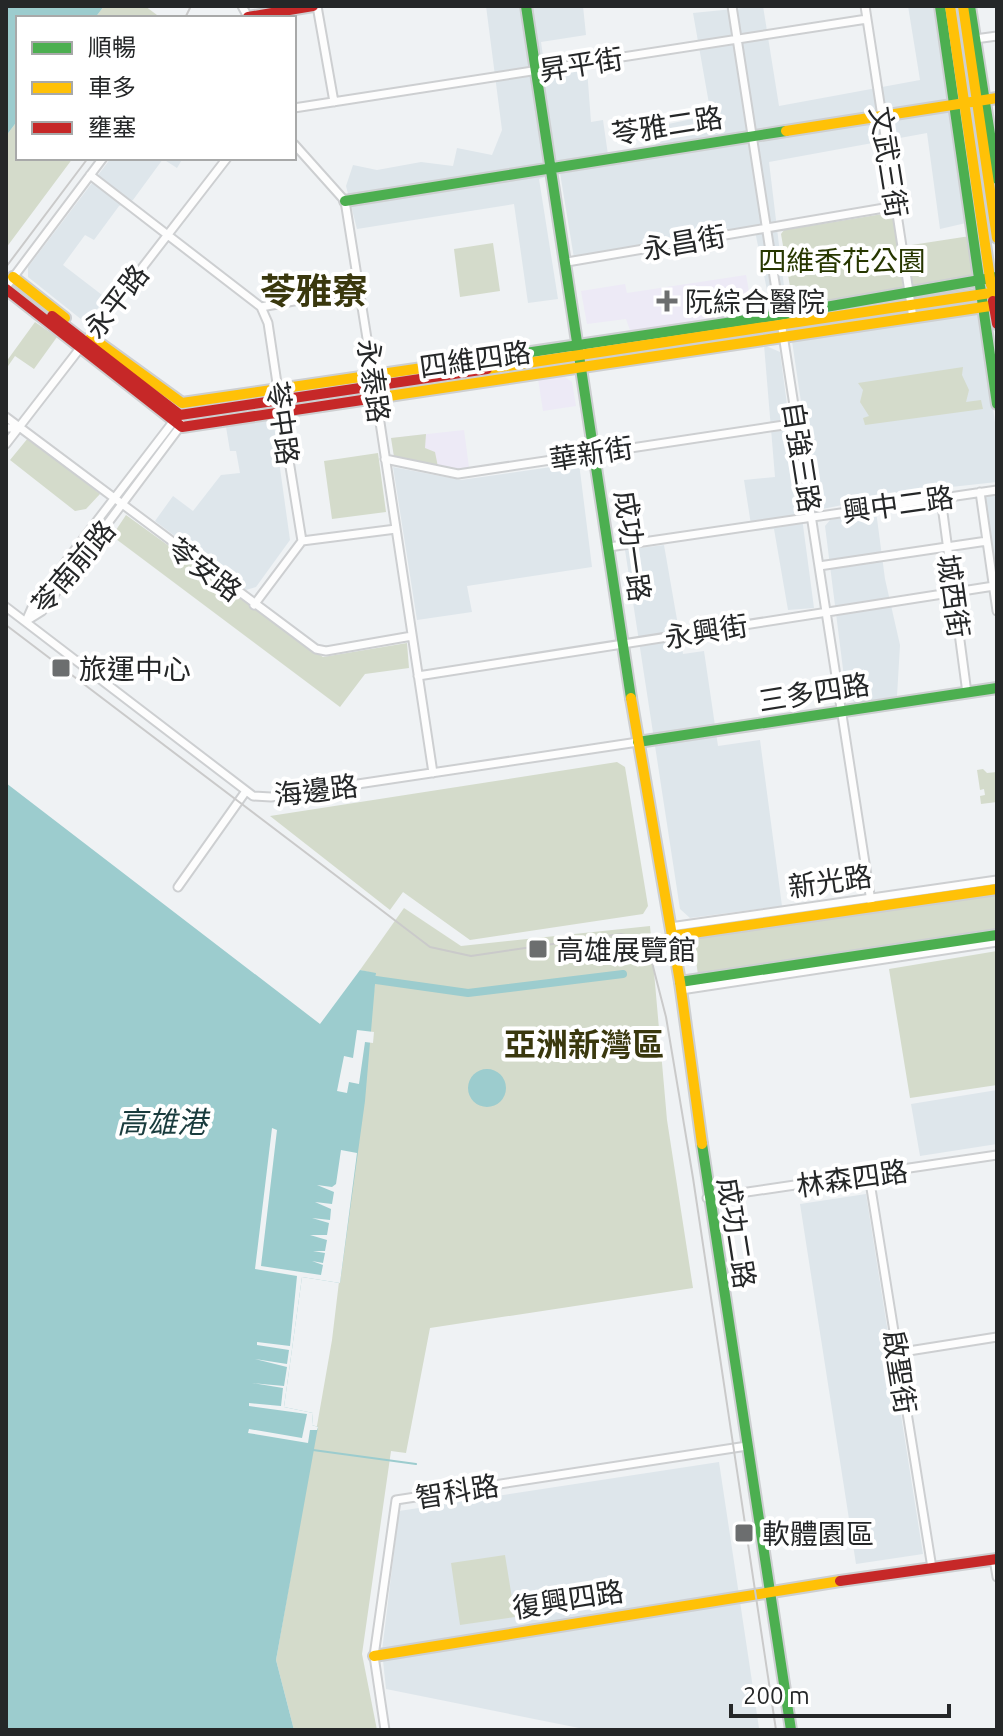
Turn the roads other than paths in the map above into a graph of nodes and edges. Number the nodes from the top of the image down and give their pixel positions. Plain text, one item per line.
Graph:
1 (315, 6) edge
2 (526, 6) edge
3 (732, 6) edge
4 (865, 6) edge
5 (940, 6) edge
6 (950, 6) edge
7 (963, 6) edge
8 (970, 6) edge
9 (259, 16) edge
10 (867, 19) junction
11 (997, 36) edge
12 (975, 39) junction
13 (737, 40) junction
14 (537, 71) junction
15 (997, 98) edge
16 (334, 102) junction
17 (970, 102) junction
18 (296, 108) edge
19 (882, 116) junction
20 (752, 136) junction
21 (296, 146) edge
22 (101, 160) edge
23 (225, 160) edge
24 (552, 168) junction
25 (90, 175) junction
26 (997, 179) edge
27 (345, 201) junction
28 (896, 206) junction
29 (766, 228) junction
30 (168, 234) junction
31 (997, 238) edge
32 (567, 262) junction
33 (988, 278) edge
34 (8, 284) edge
35 (360, 289) junction
36 (909, 290) junction
37 (990, 293) edge
38 (911, 305) junction
39 (991, 306) edge
40 (261, 307) junction
41 (913, 318) junction
42 (781, 320) junction
43 (997, 324) edge
44 (784, 338) junction
45 (85, 342) junction
46 (579, 344) junction
47 (582, 362) junction
48 (373, 375) junction
49 (278, 387) junction
50 (375, 393) junction
51 (182, 403) junction
52 (997, 404) edge
53 (280, 408) junction
54 (6, 417) edge
55 (178, 421) junction
56 (797, 423) junction
57 (6, 428) edge
58 (18, 428) junction
59 (6, 444) edge
60 (595, 452) junction
61 (385, 459) junction
62 (997, 490) edge
63 (980, 492) junction
64 (115, 498) junction
65 (941, 498) junction
66 (124, 505) junction
67 (811, 517) junction
68 (396, 529) junction
69 (302, 541) junction
70 (987, 541) junction
71 (609, 547) junction
72 (947, 547) junction
73 (819, 566) junction
74 (994, 586) junction
75 (954, 594) junction
76 (254, 605) junction
77 (6, 607) edge
78 (997, 611) edge
79 (826, 612) junction
80 (26, 621) junction
81 (412, 636) junction
82 (623, 644) junction
83 (418, 676) junction
84 (997, 688) edge
85 (967, 693) junction
86 (841, 712) junction
87 (638, 742) junction
88 (433, 773) junction
89 (246, 791) junction
90 (997, 880) edge
91 (178, 887) dead end
92 (997, 889) edge
93 (871, 904) junction
94 (671, 932) junction
95 (997, 935) edge
96 (997, 942) edge
97 (680, 986) junction
98 (997, 1155) edge
99 (869, 1176) junction
100 (707, 1198) junction
101 (997, 1337) edge
102 (896, 1353) junction
103 (747, 1446) junction
104 (996, 1559) edge
105 (932, 1568) junction
106 (997, 1577) edge
107 (770, 1592) junction
108 (374, 1656) junction
109 (385, 1730) edge
110 (791, 1730) edge

1 - 9 street
1 - 16 street
2 - 14 street
3 - 13 street, 自強三路
4 - 10 street, 文武三街
5 - 17 street
6 - 17 street
7 - 17 street
8 - 12 street
10 - 13 street, 昇平街
10 - 19 street, 文武三街
11 - 12 street
12 - 17 street
13 - 14 street, 昇平街
13 - 20 street, 自強三路
14 - 16 street, 昇平街
14 - 24 street
15 - 17 street, 苓雅二路
16 - 18 street, 昇平街
17 - 19 street, 苓雅二路
17 - 26 street
17 - 31 street
17 - 33 street
19 - 20 street, 苓雅二路
19 - 28 street, 文武三街
20 - 24 street, 苓雅二路
20 - 29 street, 自強三路
21 - 27 street
22 - 25 street
23 - 30 street, 永平路
24 - 27 street, 苓雅二路
24 - 32 street
25 - 30 street
25 - 34 street
27 - 35 street, 永泰路
28 - 29 street, 永昌街
28 - 36 street, 文武三街
29 - 32 street, 永昌街
29 - 42 street, 自強三路
30 - 40 street
30 - 45 street, 永平路
32 - 46 street
33 - 36 street, 四維四路
33 - 37 street
34 - 45 street
35 - 40 street
35 - 48 street, 永泰路
36 - 38 street, 文武三街
36 - 42 street, 四維四路
37 - 38 street, 四維四路
37 - 39 street
38 - 41 street, 文武三街
38 - 42 street, 四維四路
39 - 41 street, 四維四路
39 - 43 street
39 - 52 street
40 - 49 street, 苓中路
41 - 44 street, 四維四路
42 - 44 street, 自強三路
42 - 46 street, 四維四路
42 - 47 street, 四維四路
44 - 47 street, 四維四路
44 - 56 street, 自強三路
45 - 51 street
45 - 55 street
45 - 58 street, 永平路
46 - 47 street
46 - 48 street, 四維四路
47 - 50 street, 四維四路
47 - 60 street, 成功一路
48 - 49 street, 四維四路
48 - 50 street, 永泰路
49 - 51 street, 四維四路
49 - 53 street, 苓中路
50 - 53 street, 四維四路
50 - 61 street, 永泰路
51 - 55 street
53 - 55 street, 四維四路
53 - 69 street, 苓中路
54 - 58 street, 苓安路
55 - 64 street, 苓南前路
55 - 66 street, 苓南前路
56 - 60 street, 華新街
56 - 67 street, 自強三路
57 - 58 street
58 - 59 street, 永平路
58 - 64 street, 苓安路
60 - 61 street, 華新街
60 - 71 street, 成功一路
61 - 68 street, 永泰路
62 - 63 street, 興中二路
63 - 65 street, 興中二路
63 - 70 street
64 - 66 street, 苓安路
64 - 80 street, 苓南前路
65 - 67 street, 興中二路
65 - 72 street, 城西街
66 - 76 street, 苓安路
66 - 80 street, 苓南前路
67 - 71 street, 興中二路
67 - 73 street, 自強三路
68 - 69 street
68 - 81 street, 永泰路
69 - 76 street
70 - 72 street
70 - 74 street
71 - 82 street, 成功一路
72 - 73 street
72 - 75 street, 城西街
73 - 79 street, 自強三路
74 - 75 street, 永興街
74 - 78 street
75 - 79 street, 永興街
75 - 85 street, 城西街
76 - 81 street, 苓安路
77 - 80 street, 海邊路
79 - 82 street, 永興街
79 - 86 street, 自強三路
80 - 89 street, 海邊路
81 - 83 street, 永泰路
82 - 83 street, 永興街
82 - 87 street, 成功一路
83 - 88 street, 永泰路
84 - 85 street, 三多四路
85 - 86 street, 三多四路
86 - 87 street, 三多四路
86 - 93 street, 自強三路
87 - 88 street, 海邊路
87 - 94 street, 成功二路
88 - 89 street, 海邊路
89 - 91 street
90 - 93 street, 新光路
92 - 93 street, 新光路
93 - 94 street, 新光路
94 - 97 street, 成功二路
95 - 97 street
96 - 97 street
97 - 100 street, 成功二路
98 - 99 street, 林森四路
99 - 100 street, 林森四路
99 - 102 street, 啟聖街
100 - 103 street, 成功二路
101 - 102 street
102 - 105 street, 啟聖街
103 - 107 street, 成功二路
103 - 108 street, 智科路
104 - 105 street, 復興四路
104 - 106 street
105 - 107 street, 復興四路
107 - 108 street, 復興四路
107 - 110 street, 成功二路
108 - 109 street, 智科路

